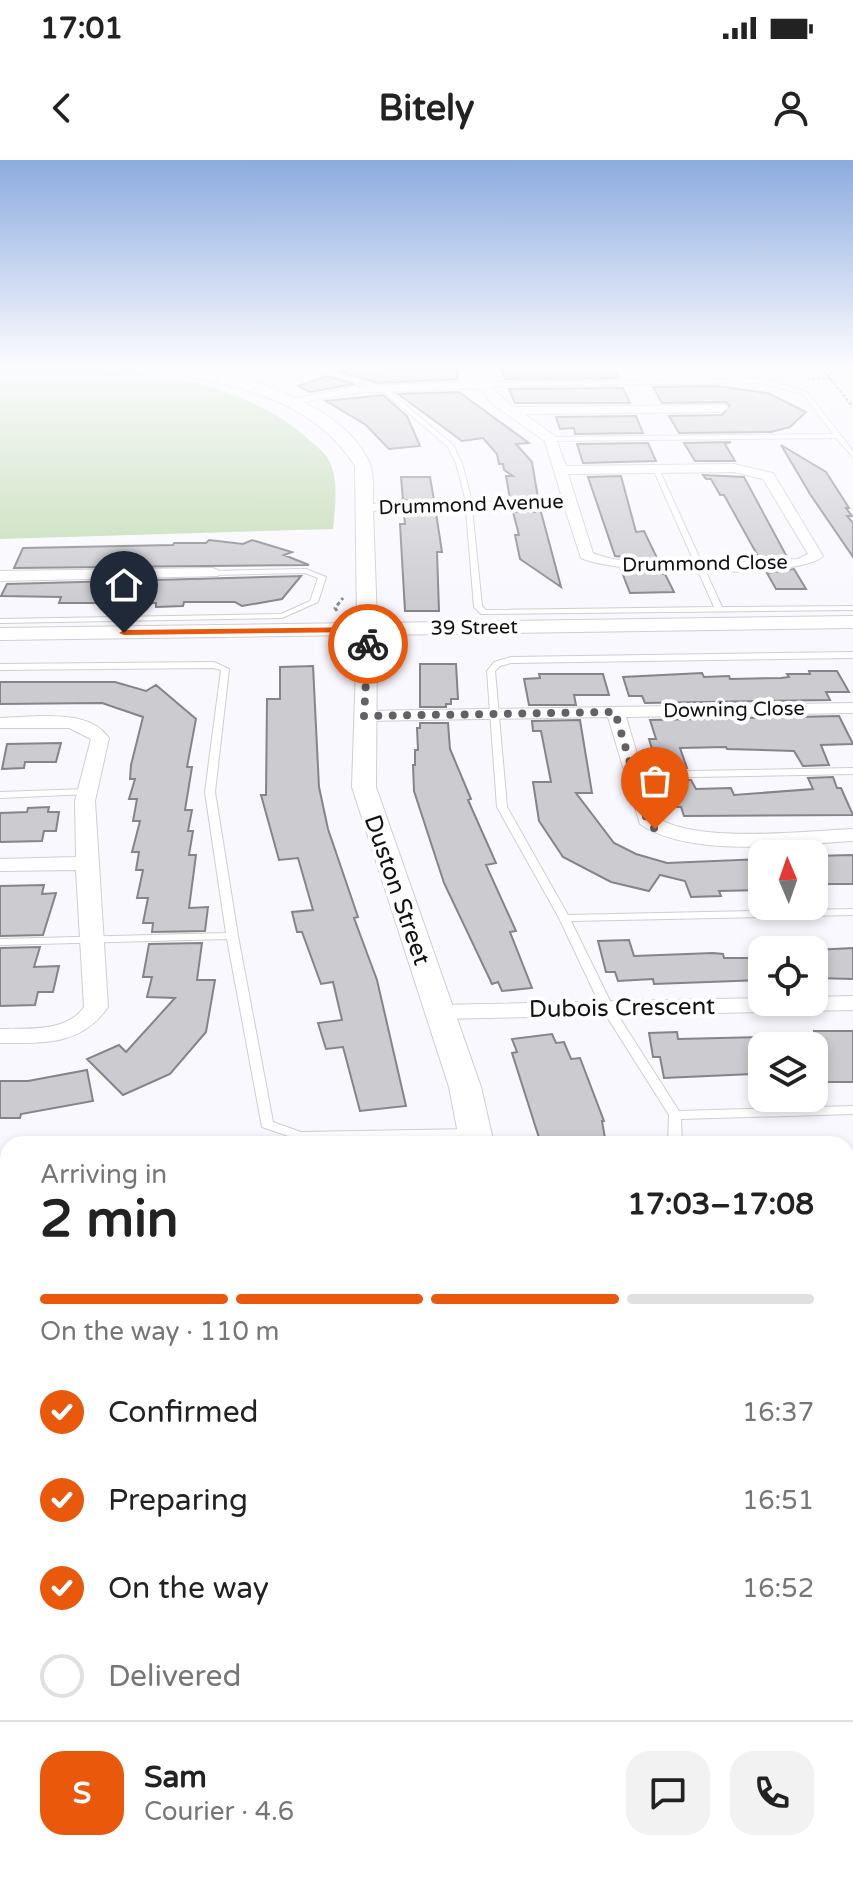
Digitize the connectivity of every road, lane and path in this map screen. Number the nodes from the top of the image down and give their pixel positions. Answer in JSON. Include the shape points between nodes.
{"nodes":[{"id":1,"x":352,"y":447,"type":"edge"},
{"id":2,"x":451,"y":447,"type":"edge"},
{"id":3,"x":554,"y":447,"type":"edge"},
{"id":4,"x":656,"y":469,"type":"junction"},
{"id":5,"x":562,"y":470,"type":"junction"},
{"id":6,"x":571,"y":501,"type":"junction"},
{"id":7,"x":469,"y":502,"type":"junction"},
{"id":8,"x":365,"y":503,"type":"junction"},
{"id":9,"x":698,"y":565,"type":"junction"},
{"id":10,"x":213,"y":573,"type":"joint"},
{"id":11,"x":0,"y":576,"type":"edge"},
{"id":12,"x":343,"y":586,"type":"dead end"},
{"id":13,"x":853,"y":608,"type":"edge"},
{"id":14,"x":719,"y":610,"type":"junction"},
{"id":15,"x":343,"y":611,"type":"dead end"},
{"id":16,"x":0,"y":621,"type":"edge"},
{"id":17,"x":853,"y":622,"type":"edge"},
{"id":18,"x":368,"y":629,"type":"junction"},
{"id":19,"x":0,"y":634,"type":"edge"},
{"id":20,"x":853,"y":655,"type":"edge"},
{"id":21,"x":0,"y":667,"type":"edge"},
{"id":22,"x":853,"y":708,"type":"edge"},
{"id":23,"x":615,"y":712,"type":"junction"},
{"id":24,"x":494,"y":714,"type":"junction"},
{"id":25,"x":364,"y":716,"type":"junction"},
{"id":26,"x":0,"y":723,"type":"edge"},
{"id":27,"x":853,"y":771,"type":"edge"},
{"id":28,"x":634,"y":775,"type":"junction"},
{"id":29,"x":86,"y":792,"type":"junction"},
{"id":30,"x":0,"y":795,"type":"edge"},
{"id":31,"x":853,"y":835,"type":"edge"},
{"id":32,"x":86,"y":863,"type":"junction"},
{"id":33,"x":0,"y":865,"type":"edge"},
{"id":34,"x":853,"y":912,"type":"edge"},
{"id":35,"x":564,"y":918,"type":"junction"},
{"id":36,"x":232,"y":936,"type":"junction"},
{"id":37,"x":93,"y":940,"type":"junction"},
{"id":38,"x":0,"y":942,"type":"edge"},
{"id":39,"x":853,"y":1003,"type":"edge"},
{"id":40,"x":608,"y":1009,"type":"junction"},
{"id":41,"x":439,"y":1012,"type":"junction"},
{"id":42,"x":0,"y":1036,"type":"edge"},
{"id":43,"x":853,"y":1110,"type":"edge"},
{"id":44,"x":675,"y":1115,"type":"junction"},
{"id":45,"x":308,"y":1136,"type":"edge"},
{"id":46,"x":476,"y":1136,"type":"edge"},
{"id":47,"x":675,"y":1136,"type":"edge"}],
"edges":[{"from":1,"to":8,"type":"street","name":"Duston Street","via":[[363,466]]},
{"from":2,"to":7,"type":"lane"},
{"from":3,"to":5,"type":"street","name":"Drummond Avenue"},
{"from":4,"to":5,"type":"street","name":"Drummond Close"},
{"from":4,"to":9,"type":"lane"},
{"from":4,"to":9,"type":"street","name":"Drummond Close","via":[[743,468],[763,473],[816,553],[801,563]]},
{"from":5,"to":6,"type":"street","name":"Drummond Avenue"},
{"from":6,"to":7,"type":"street","name":"Drummond Avenue"},
{"from":6,"to":9,"type":"street","name":"Drummond Close","via":[[592,561]]},
{"from":7,"to":8,"type":"street","name":"Drummond Avenue"},
{"from":7,"to":14,"type":"lane","via":[[478,607],[484,612]]},
{"from":8,"to":18,"type":"street","name":"Duston Street"},
{"from":9,"to":14,"type":"lane"},
{"from":10,"to":11,"type":"street"},
{"from":10,"to":16,"type":"lane","via":[[306,571],[322,577],[314,602],[282,616]]},
{"from":12,"to":15,"type":"path","via":[[342,601],[334,611]]},
{"from":13,"to":14,"type":"lane"},
{"from":17,"to":18,"type":"street","name":"39 Street"},
{"from":18,"to":19,"type":"street","name":"39 Street"},
{"from":18,"to":25,"type":"street","name":"Duston Street"},
{"from":20,"to":24,"type":"lane","via":[[511,660],[491,671]]},
{"from":21,"to":36,"type":"lane","via":[[225,669],[210,792]]},
{"from":22,"to":23,"type":"street","name":"Downing Close"},
{"from":23,"to":24,"type":"street","name":"Downing Close"},
{"from":23,"to":28,"type":"street"},
{"from":24,"to":25,"type":"street","name":"Downing Close"},
{"from":24,"to":35,"type":"lane","via":[[502,807]]},
{"from":25,"to":41,"type":"street","name":"Duston Street","via":[[364,787],[370,811]]},
{"from":26,"to":29,"type":"street","via":[[71,723],[94,729],[100,738]]},
{"from":27,"to":28,"type":"lane"},
{"from":28,"to":31,"type":"street","via":[[647,820],[663,833],[689,838]]},
{"from":29,"to":30,"type":"lane"},
{"from":29,"to":32,"type":"street"},
{"from":32,"to":33,"type":"street"},
{"from":32,"to":37,"type":"street"},
{"from":34,"to":35,"type":"lane"},
{"from":35,"to":40,"type":"lane"},
{"from":36,"to":37,"type":"lane"},
{"from":36,"to":45,"type":"lane","via":[[267,1124]]},
{"from":37,"to":38,"type":"lane"},
{"from":37,"to":42,"type":"street","via":[[96,1007],[86,1021],[52,1033]]},
{"from":39,"to":40,"type":"street","name":"Dubois Crescent"},
{"from":40,"to":41,"type":"street","name":"Dubois Crescent"},
{"from":40,"to":44,"type":"lane"},
{"from":41,"to":46,"type":"street","name":"Duston Street"},
{"from":43,"to":44,"type":"lane"},
{"from":44,"to":47,"type":"lane"}]}
